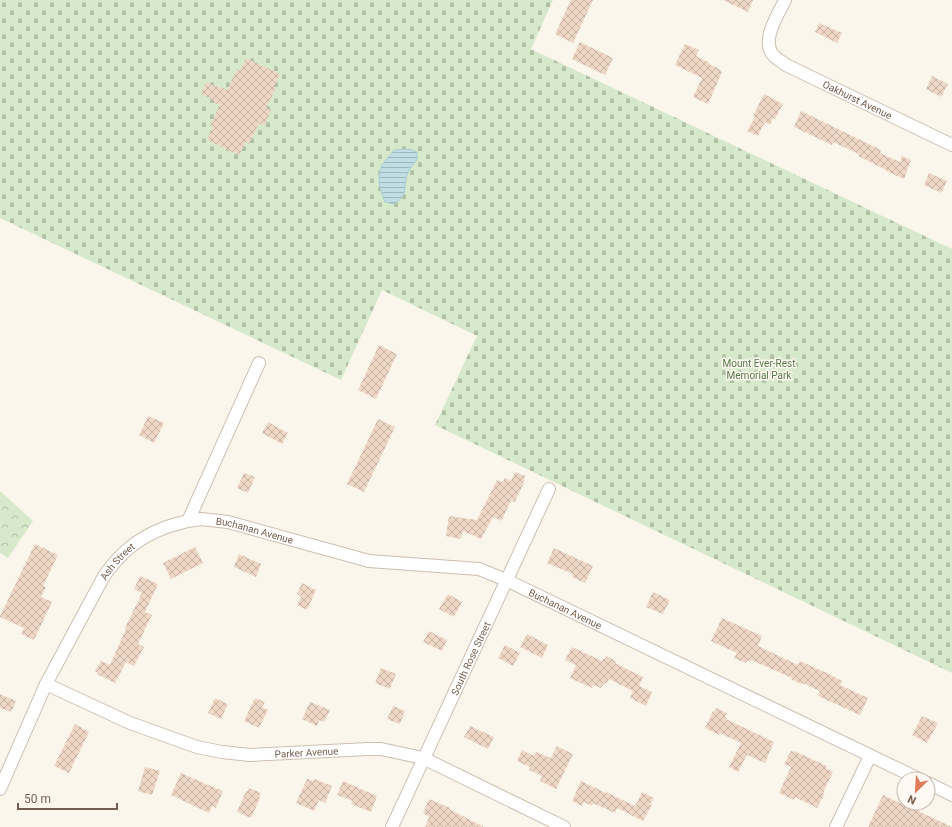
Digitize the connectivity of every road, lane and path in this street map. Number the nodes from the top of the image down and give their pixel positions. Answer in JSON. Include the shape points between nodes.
{"nodes":[{"id":1,"x":785,"y":0,"type":"edge"},
{"id":2,"x":952,"y":145,"type":"edge"},
{"id":3,"x":259,"y":363,"type":"dead end"},
{"id":4,"x":548,"y":490,"type":"dead end"},
{"id":5,"x":188,"y":521,"type":"junction"},
{"id":6,"x":506,"y":580,"type":"junction"},
{"id":7,"x":46,"y":684,"type":"junction"},
{"id":8,"x":870,"y":756,"type":"junction"},
{"id":9,"x":424,"y":758,"type":"junction"},
{"id":10,"x":902,"y":771,"type":"edge"},
{"id":11,"x":936,"y":787,"type":"edge"},
{"id":12,"x":0,"y":789,"type":"edge"},
{"id":13,"x":952,"y":794,"type":"edge"},
{"id":14,"x":392,"y":827,"type":"edge"},
{"id":15,"x":564,"y":827,"type":"edge"},
{"id":16,"x":836,"y":827,"type":"edge"}],
"edges":[{"from":1,"to":2,"type":"street","name":"Oakhurst Avenue","via":[[770,31],[768,41],[773,55],[786,65]]},
{"from":3,"to":5,"type":"street"},
{"from":4,"to":6,"type":"street","name":"South Rose Street"},
{"from":5,"to":6,"type":"street","name":"Buchanan Avenue","via":[[201,519],[228,522],[369,561],[479,569]]},
{"from":5,"to":7,"type":"street","name":"Ash Street","via":[[164,528],[142,539],[113,563],[97,587]]},
{"from":6,"to":8,"type":"street","name":"Buchanan Avenue"},
{"from":6,"to":9,"type":"street","name":"South Rose Street"},
{"from":7,"to":9,"type":"street","name":"Parker Avenue","via":[[130,723],[197,747],[222,752],[250,755],[381,749]]},
{"from":7,"to":12,"type":"street","name":"Ash Street"},
{"from":8,"to":10,"type":"street","name":"Buchanan Avenue"},
{"from":8,"to":16,"type":"street"},
{"from":9,"to":14,"type":"street","name":"South Rose Street"},
{"from":9,"to":15,"type":"street","name":"Parker Avenue"},
{"from":11,"to":13,"type":"street"}]}
